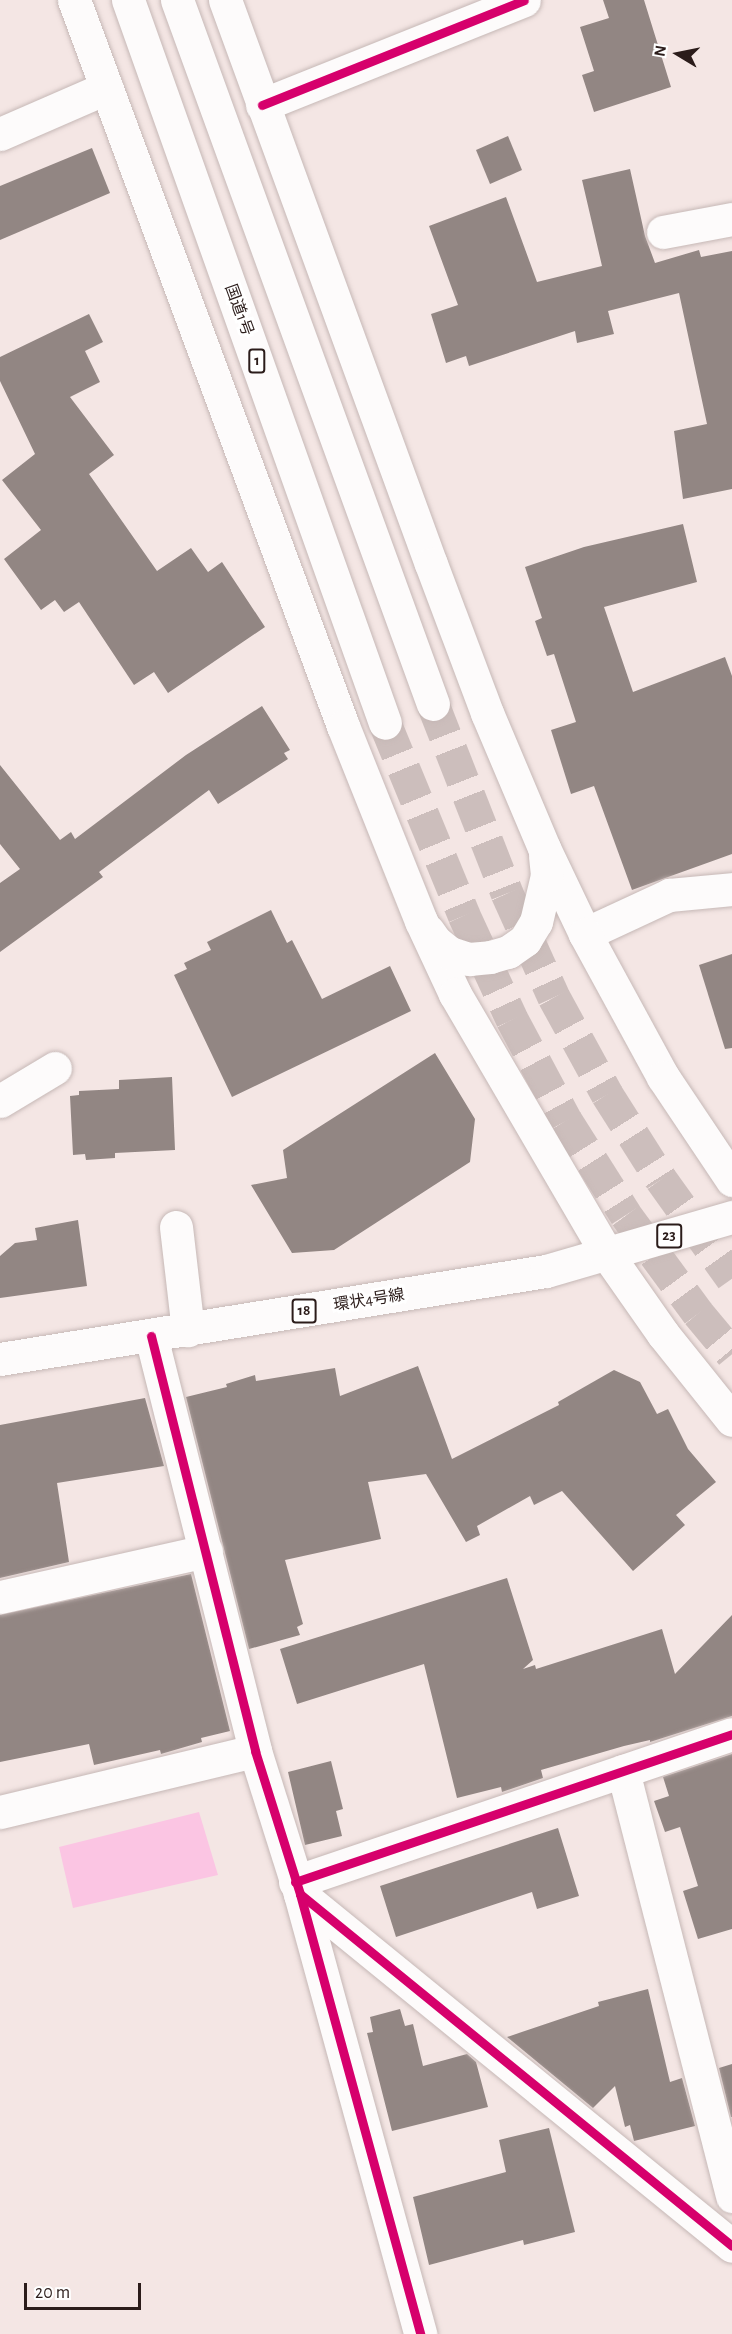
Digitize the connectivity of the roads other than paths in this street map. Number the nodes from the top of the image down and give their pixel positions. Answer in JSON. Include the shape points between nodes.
{"nodes":[{"id":1,"x":74,"y":0,"type":"edge"},
{"id":2,"x":128,"y":0,"type":"edge"},
{"id":3,"x":177,"y":0,"type":"edge"},
{"id":4,"x":225,"y":0,"type":"edge"},
{"id":5,"x":524,"y":0,"type":"edge"},
{"id":6,"x":106,"y":88,"type":"junction"},
{"id":7,"x":262,"y":105,"type":"junction"},
{"id":8,"x":0,"y":134,"type":"edge"},
{"id":9,"x":732,"y":219,"type":"edge"},
{"id":10,"x":663,"y":232,"type":"dead end"},
{"id":11,"x":433,"y":704,"type":"tunnel mouth"},
{"id":12,"x":385,"y":723,"type":"tunnel mouth"},
{"id":13,"x":544,"y":848,"type":"junction"},
{"id":14,"x":732,"y":889,"type":"edge"},
{"id":15,"x":421,"y":921,"type":"junction"},
{"id":16,"x":585,"y":934,"type":"junction"},
{"id":17,"x":54,"y":1068,"type":"dead end"},
{"id":18,"x":0,"y":1101,"type":"edge"},
{"id":19,"x":732,"y":1180,"type":"edge"},
{"id":20,"x":732,"y":1217,"type":"edge"},
{"id":21,"x":176,"y":1227,"type":"dead end"},
{"id":22,"x":607,"y":1254,"type":"junction"},
{"id":23,"x":188,"y":1330,"type":"junction"},
{"id":24,"x":151,"y":1336,"type":"junction"},
{"id":25,"x":0,"y":1359,"type":"edge"},
{"id":26,"x":732,"y":1420,"type":"edge"},
{"id":27,"x":206,"y":1551,"type":"junction"},
{"id":28,"x":0,"y":1597,"type":"edge"},
{"id":29,"x":732,"y":1734,"type":"edge"},
{"id":30,"x":255,"y":1751,"type":"junction"},
{"id":31,"x":623,"y":1771,"type":"junction"},
{"id":32,"x":0,"y":1812,"type":"edge"},
{"id":33,"x":298,"y":1888,"type":"junction"},
{"id":34,"x":728,"y":2158,"type":"edge"},
{"id":35,"x":732,"y":2196,"type":"edge"},
{"id":36,"x":732,"y":2246,"type":"edge"},
{"id":37,"x":420,"y":2334,"type":"edge"}],
"edges":[{"from":1,"to":6,"type":"main road"},
{"from":2,"to":12,"type":"main road","name":"国道1号","number":"1"},
{"from":3,"to":11,"type":"main road"},
{"from":4,"to":7,"type":"main road"},
{"from":5,"to":7,"type":"main road"},
{"from":6,"to":8,"type":"main road"},
{"from":6,"to":15,"type":"main road","via":[[343,726]]},
{"from":7,"to":13,"type":"main road","via":[[435,575]]},
{"from":9,"to":10,"type":"main road"},
{"from":13,"to":15,"type":"main road","via":[[547,875],[536,922],[525,940],[507,952],[469,959],[450,953],[435,941]]},
{"from":13,"to":16,"type":"main road"},
{"from":14,"to":16,"type":"main road","via":[[669,895]]},
{"from":15,"to":22,"type":"main road","via":[[455,994]]},
{"from":16,"to":19,"type":"main road","via":[[663,1077]]},
{"from":17,"to":18,"type":"main road"},
{"from":20,"to":22,"type":"main road","name":"環状4号線","number":"23"},
{"from":21,"to":23,"type":"main road"},
{"from":22,"to":23,"type":"main road","name":"環状4号線","number":"18","via":[[546,1271]]},
{"from":22,"to":26,"type":"main road","via":[[663,1334]]},
{"from":23,"to":24,"type":"main road","name":"環状4号線","number":"18"},
{"from":24,"to":25,"type":"main road","name":"環状4号線","number":"18"},
{"from":24,"to":27,"type":"main road"},
{"from":27,"to":28,"type":"main road"},
{"from":27,"to":30,"type":"main road"},
{"from":29,"to":31,"type":"main road"},
{"from":30,"to":32,"type":"main road"},
{"from":30,"to":33,"type":"main road"},
{"from":31,"to":33,"type":"main road"},
{"from":31,"to":34,"type":"main road"},
{"from":33,"to":36,"type":"main road"},
{"from":33,"to":37,"type":"main road"},
{"from":34,"to":35,"type":"main road"}]}
